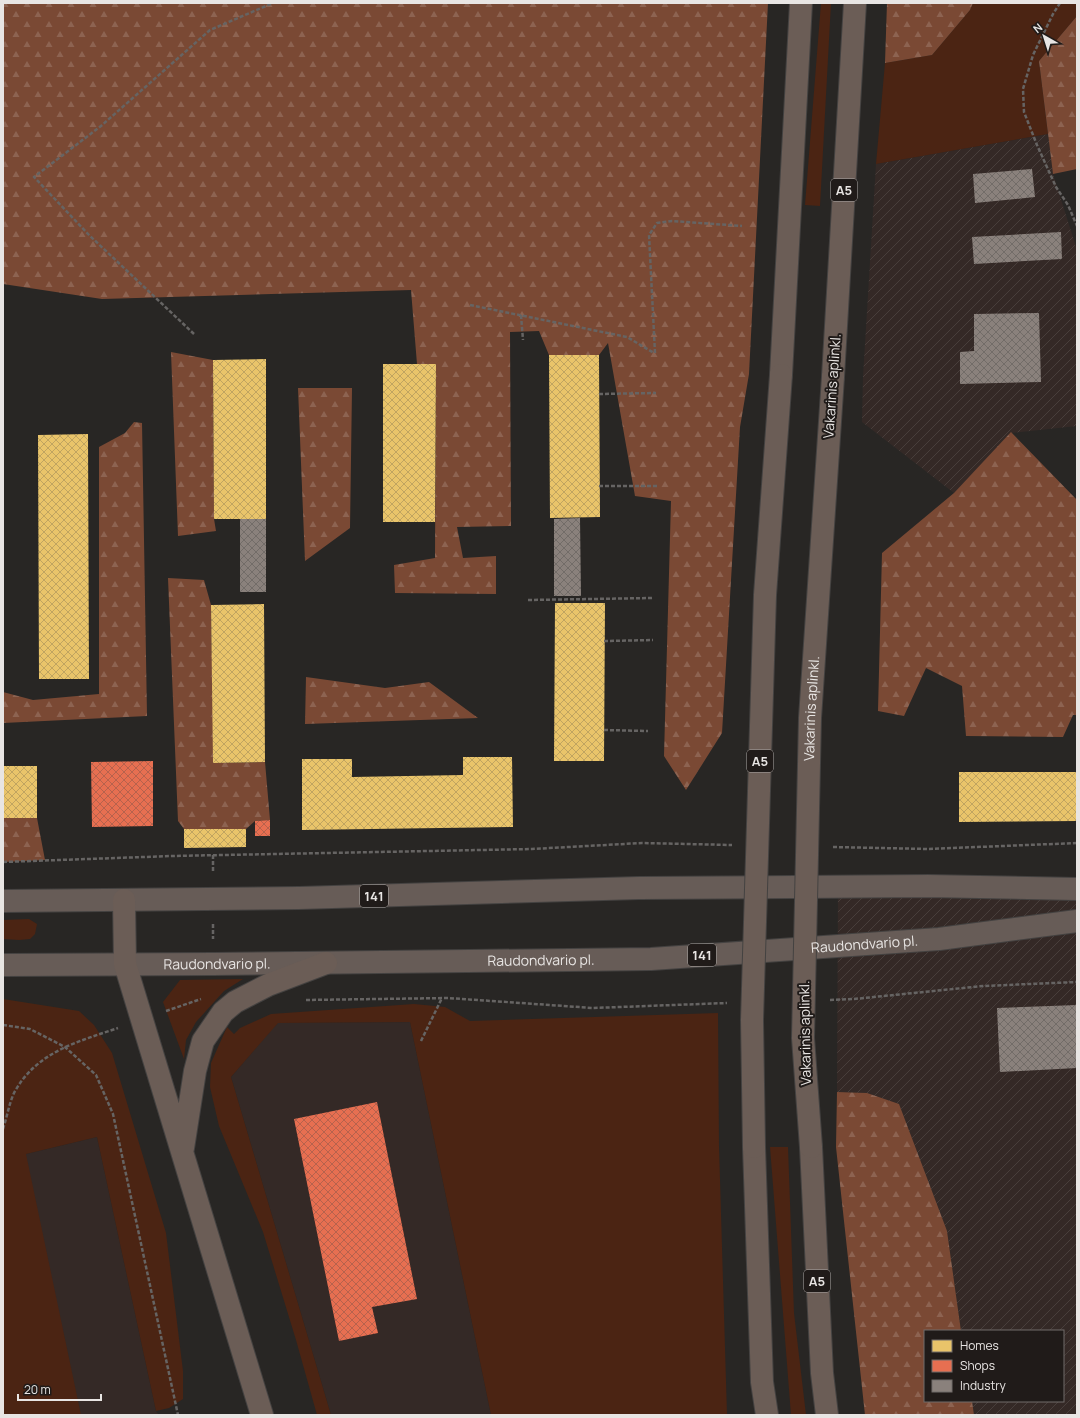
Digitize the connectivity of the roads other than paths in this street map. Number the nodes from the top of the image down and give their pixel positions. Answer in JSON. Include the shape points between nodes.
{"nodes":[{"id":1,"x":801,"y":3,"type":"edge"},
{"id":2,"x":855,"y":3,"type":"edge"},
{"id":3,"x":1077,"y":889,"type":"edge"},
{"id":4,"x":124,"y":900,"type":"junction"},
{"id":5,"x":3,"y":901,"type":"edge"},
{"id":6,"x":1077,"y":921,"type":"edge"},
{"id":7,"x":326,"y":963,"type":"junction"},
{"id":8,"x":125,"y":964,"type":"junction"},
{"id":9,"x":3,"y":965,"type":"edge"},
{"id":10,"x":182,"y":1153,"type":"junction"},
{"id":11,"x":762,"y":1382,"type":"junction"},
{"id":12,"x":262,"y":1415,"type":"edge"},
{"id":13,"x":761,"y":1415,"type":"edge"},
{"id":14,"x":767,"y":1415,"type":"edge"},
{"id":15,"x":827,"y":1415,"type":"edge"}],
"edges":[{"from":1,"to":11,"type":"highway","number":"A5","bridge":true,"via":[[765,595],[752,1020]]},
{"from":2,"to":15,"type":"highway","name":"Vakarinis aplinkl.","number":"A5","bridge":true,"via":[[810,718],[803,1038],[822,1373]]},
{"from":3,"to":4,"type":"main road","number":"141","via":[[928,886],[639,888],[346,897]]},
{"from":4,"to":5,"type":"main road"},
{"from":4,"to":8,"type":"highway"},
{"from":6,"to":7,"type":"main road","name":"Raudondvario pl.","number":"141","via":[[940,938],[651,959]]},
{"from":7,"to":8,"type":"main road","name":"Raudondvario pl.","number":"141"},
{"from":7,"to":10,"type":"highway","via":[[268,985],[235,1002],[223,1012],[203,1041],[195,1070]]},
{"from":8,"to":9,"type":"main road","name":"Raudondvario pl.","number":"141"},
{"from":8,"to":10,"type":"highway"},
{"from":10,"to":12,"type":"highway"},
{"from":11,"to":13,"type":"highway"},
{"from":11,"to":14,"type":"highway","number":"A5"}]}
